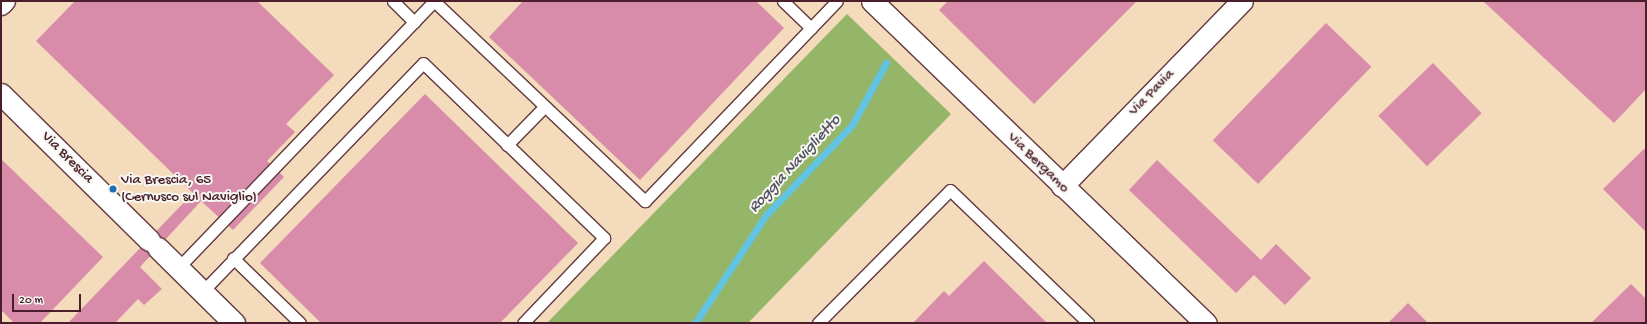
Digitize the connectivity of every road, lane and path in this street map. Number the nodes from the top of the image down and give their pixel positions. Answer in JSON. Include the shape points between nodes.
{"nodes":[{"id":1,"x":4,"y":1,"type":"edge"},
{"id":2,"x":393,"y":1,"type":"edge"},
{"id":3,"x":434,"y":1,"type":"edge"},
{"id":4,"x":783,"y":1,"type":"edge"},
{"id":5,"x":837,"y":1,"type":"edge"},
{"id":6,"x":872,"y":1,"type":"edge"},
{"id":7,"x":1242,"y":1,"type":"edge"},
{"id":8,"x":1,"y":4,"type":"edge"},
{"id":9,"x":414,"y":22,"type":"junction"},
{"id":10,"x":811,"y":28,"type":"junction"},
{"id":11,"x":1,"y":94,"type":"edge"},
{"id":12,"x":544,"y":106,"type":"junction"},
{"id":13,"x":507,"y":145,"type":"junction"},
{"id":14,"x":1062,"y":186,"type":"junction"},
{"id":15,"x":233,"y":258,"type":"junction"},
{"id":16,"x":178,"y":268,"type":"junction"},
{"id":17,"x":202,"y":292,"type":"junction"},
{"id":18,"x":234,"y":323,"type":"edge"},
{"id":19,"x":300,"y":323,"type":"edge"},
{"id":20,"x":523,"y":323,"type":"edge"},
{"id":21,"x":818,"y":323,"type":"edge"},
{"id":22,"x":1088,"y":323,"type":"edge"},
{"id":23,"x":1206,"y":323,"type":"edge"}],
"edges":[{"from":1,"to":8,"type":"street"},
{"from":2,"to":9,"type":"lane"},
{"from":3,"to":9,"type":"lane"},
{"from":3,"to":12,"type":"lane"},
{"from":4,"to":10,"type":"lane"},
{"from":5,"to":10,"type":"lane"},
{"from":6,"to":14,"type":"street","name":"Via Bergamo"},
{"from":7,"to":14,"type":"street","name":"Via Pavia"},
{"from":9,"to":16,"type":"lane"},
{"from":10,"to":12,"type":"lane","via":[[645,202]]},
{"from":11,"to":16,"type":"street","name":"Via Brescia"},
{"from":12,"to":13,"type":"lane"},
{"from":13,"to":15,"type":"lane","via":[[422,63]]},
{"from":13,"to":20,"type":"lane","via":[[604,238]]},
{"from":14,"to":23,"type":"street","name":"Via Bergamo"},
{"from":15,"to":17,"type":"lane"},
{"from":15,"to":19,"type":"lane"},
{"from":16,"to":17,"type":"street","name":"Via Brescia"},
{"from":17,"to":18,"type":"street","name":"Via Brescia"},
{"from":21,"to":22,"type":"lane","via":[[950,190]]}]}
